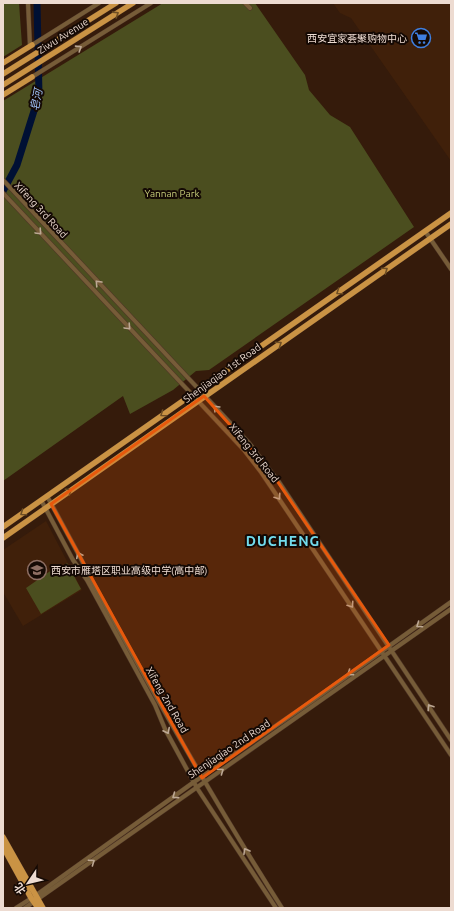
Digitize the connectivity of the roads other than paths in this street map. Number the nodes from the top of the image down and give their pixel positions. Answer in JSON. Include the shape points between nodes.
{"nodes":[{"id":1,"x":28,"y":3,"type":"edge"},
{"id":2,"x":99,"y":3,"type":"edge"},
{"id":3,"x":116,"y":3,"type":"edge"},
{"id":4,"x":133,"y":3,"type":"edge"},
{"id":5,"x":151,"y":3,"type":"edge"},
{"id":6,"x":244,"y":3,"type":"edge"},
{"id":7,"x":250,"y":8,"type":"dead end"},
{"id":8,"x":31,"y":46,"type":"junction"},
{"id":9,"x":3,"y":63,"type":"edge"},
{"id":10,"x":3,"y":74,"type":"edge"},
{"id":11,"x":32,"y":77,"type":"joint"},
{"id":12,"x":3,"y":85,"type":"edge"},
{"id":13,"x":3,"y":95,"type":"edge"},
{"id":14,"x":3,"y":180,"type":"edge"},
{"id":15,"x":3,"y":193,"type":"edge"},
{"id":16,"x":451,"y":213,"type":"edge"},
{"id":17,"x":451,"y":224,"type":"edge"},
{"id":18,"x":425,"y":231,"type":"junction"},
{"id":19,"x":430,"y":239,"type":"junction"},
{"id":20,"x":451,"y":269,"type":"edge"},
{"id":21,"x":198,"y":390,"type":"junction"},
{"id":22,"x":191,"y":394,"type":"junction"},
{"id":23,"x":204,"y":396,"type":"junction"},
{"id":24,"x":198,"y":401,"type":"junction"},
{"id":25,"x":47,"y":496,"type":"junction"},
{"id":26,"x":41,"y":500,"type":"junction"},
{"id":27,"x":51,"y":504,"type":"junction"},
{"id":28,"x":45,"y":508,"type":"junction"},
{"id":29,"x":3,"y":527,"type":"edge"},
{"id":30,"x":3,"y":538,"type":"edge"},
{"id":31,"x":451,"y":602,"type":"edge"},
{"id":32,"x":451,"y":609,"type":"edge"},
{"id":33,"x":389,"y":646,"type":"junction"},
{"id":34,"x":382,"y":650,"type":"junction"},
{"id":35,"x":392,"y":650,"type":"junction"},
{"id":36,"x":386,"y":656,"type":"junction"},
{"id":37,"x":451,"y":740,"type":"edge"},
{"id":38,"x":451,"y":755,"type":"edge"},
{"id":39,"x":202,"y":778,"type":"junction"},
{"id":40,"x":194,"y":782,"type":"junction"},
{"id":41,"x":204,"y":783,"type":"junction"},
{"id":42,"x":197,"y":788,"type":"junction"},
{"id":43,"x":3,"y":837,"type":"edge"},
{"id":44,"x":3,"y":847,"type":"edge"},
{"id":45,"x":35,"y":899,"type":"junction"},
{"id":46,"x":16,"y":908,"type":"edge"},
{"id":47,"x":25,"y":908,"type":"edge"},
{"id":48,"x":38,"y":908,"type":"edge"},
{"id":49,"x":43,"y":908,"type":"edge"},
{"id":50,"x":276,"y":908,"type":"edge"},
{"id":51,"x":282,"y":908,"type":"edge"}],
"edges":[{"from":1,"to":8,"type":"street"},
{"from":2,"to":8,"type":"street","name":"Ziwu Avenue"},
{"from":3,"to":10,"type":"main road","name":"Ziwu Avenue"},
{"from":12,"to":4,"type":"main road","name":"Ziwu Avenue","one_way":true},
{"from":11,"to":5,"type":"street","name":"Ziwu Avenue","one_way":true},
{"from":6,"to":7,"type":"street"},
{"from":8,"to":9,"type":"main road"},
{"from":11,"to":13,"type":"main road"},
{"from":21,"to":14,"type":"street","name":"Xifeng 3rd Road","one_way":true},
{"from":15,"to":22,"type":"street","name":"Xifeng 3rd Road","one_way":true},
{"from":16,"to":18,"type":"main road","name":"Shenjiaqiao 1st Road"},
{"from":17,"to":19,"type":"main road","name":"Shenjiaqiao 1st Road"},
{"from":18,"to":19,"type":"street"},
{"from":18,"to":21,"type":"main road","name":"Shenjiaqiao 1st Road","one_way":true},
{"from":19,"to":20,"type":"street"},
{"from":23,"to":19,"type":"main road","name":"Shenjiaqiao 1st Road","one_way":true},
{"from":21,"to":22,"type":"main road","name":"Shenjiaqiao 1st Road"},
{"from":21,"to":23,"type":"street","name":"Xifeng 3rd Road"},
{"from":22,"to":24,"type":"street","name":"Xifeng 3rd Road"},
{"from":22,"to":25,"type":"main road","name":"Shenjiaqiao 1st Road","one_way":true},
{"from":23,"to":24,"type":"main road","name":"Shenjiaqiao 1st Road"},
{"from":33,"to":23,"type":"street","name":"Xifeng 3rd Road","one_way":true,"via":[[267,466],[236,428]]},
{"from":27,"to":24,"type":"main road","name":"Shenjiaqiao 1st Road","one_way":true},
{"from":24,"to":34,"type":"street","name":"Xifeng 3rd Road","one_way":true,"via":[[261,472]]},
{"from":25,"to":26,"type":"main road","name":"Shenjiaqiao 1st Road"},
{"from":25,"to":27,"type":"street","name":"Xifeng 2nd Road"},
{"from":26,"to":28,"type":"street","name":"Xifeng 2nd Road"},
{"from":26,"to":29,"type":"main road","name":"Shenjiaqiao 1st Road","one_way":true},
{"from":27,"to":28,"type":"main road","name":"Shenjiaqiao 1st Road"},
{"from":39,"to":27,"type":"street","name":"Xifeng 2nd Road","one_way":true,"via":[[173,725],[158,704]]},
{"from":28,"to":30,"type":"main road","name":"Shenjiaqiao 1st Road"},
{"from":28,"to":40,"type":"street","name":"Xifeng 2nd Road","one_way":true,"via":[[155,705]]},
{"from":31,"to":33,"type":"street","name":"Shenjiaqiao 2nd Road","one_way":true},
{"from":32,"to":35,"type":"street","name":"Shenjiaqiao 2nd Road"},
{"from":33,"to":34,"type":"street","name":"Shenjiaqiao 2nd Road"},
{"from":33,"to":35,"type":"street","name":"Xifeng 3rd Road"},
{"from":34,"to":36,"type":"street","name":"Xifeng 3rd Road"},
{"from":34,"to":39,"type":"street","name":"Shenjiaqiao 2nd Road","one_way":true},
{"from":35,"to":36,"type":"street","name":"Shenjiaqiao 2nd Road"},
{"from":37,"to":35,"type":"street","name":"Xifeng 3rd Road","one_way":true},
{"from":36,"to":38,"type":"street","name":"Xifeng 3rd Road"},
{"from":41,"to":36,"type":"street","name":"Shenjiaqiao 2nd Road","one_way":true},
{"from":39,"to":40,"type":"street","name":"Shenjiaqiao 2nd Road"},
{"from":39,"to":41,"type":"street","name":"Xifeng 2nd Road"},
{"from":40,"to":42,"type":"street","name":"Xifeng 2nd Road"},
{"from":40,"to":45,"type":"street","name":"Shenjiaqiao 2nd Road","one_way":true},
{"from":41,"to":42,"type":"street","name":"Shenjiaqiao 2nd Road"},
{"from":51,"to":41,"type":"street","name":"Xifeng 2nd Road","one_way":true},
{"from":45,"to":42,"type":"street","name":"Shenjiaqiao 2nd Road","one_way":true},
{"from":42,"to":50,"type":"street","name":"Xifeng 2nd Road"},
{"from":43,"to":45,"type":"main road"},
{"from":44,"to":45,"type":"main road"},
{"from":45,"to":46,"type":"street","name":"Shenjiaqiao 2nd Road"},
{"from":45,"to":47,"type":"street","name":"Shenjiaqiao 2nd Road"},
{"from":45,"to":48,"type":"main road"},
{"from":45,"to":49,"type":"main road"}]}
